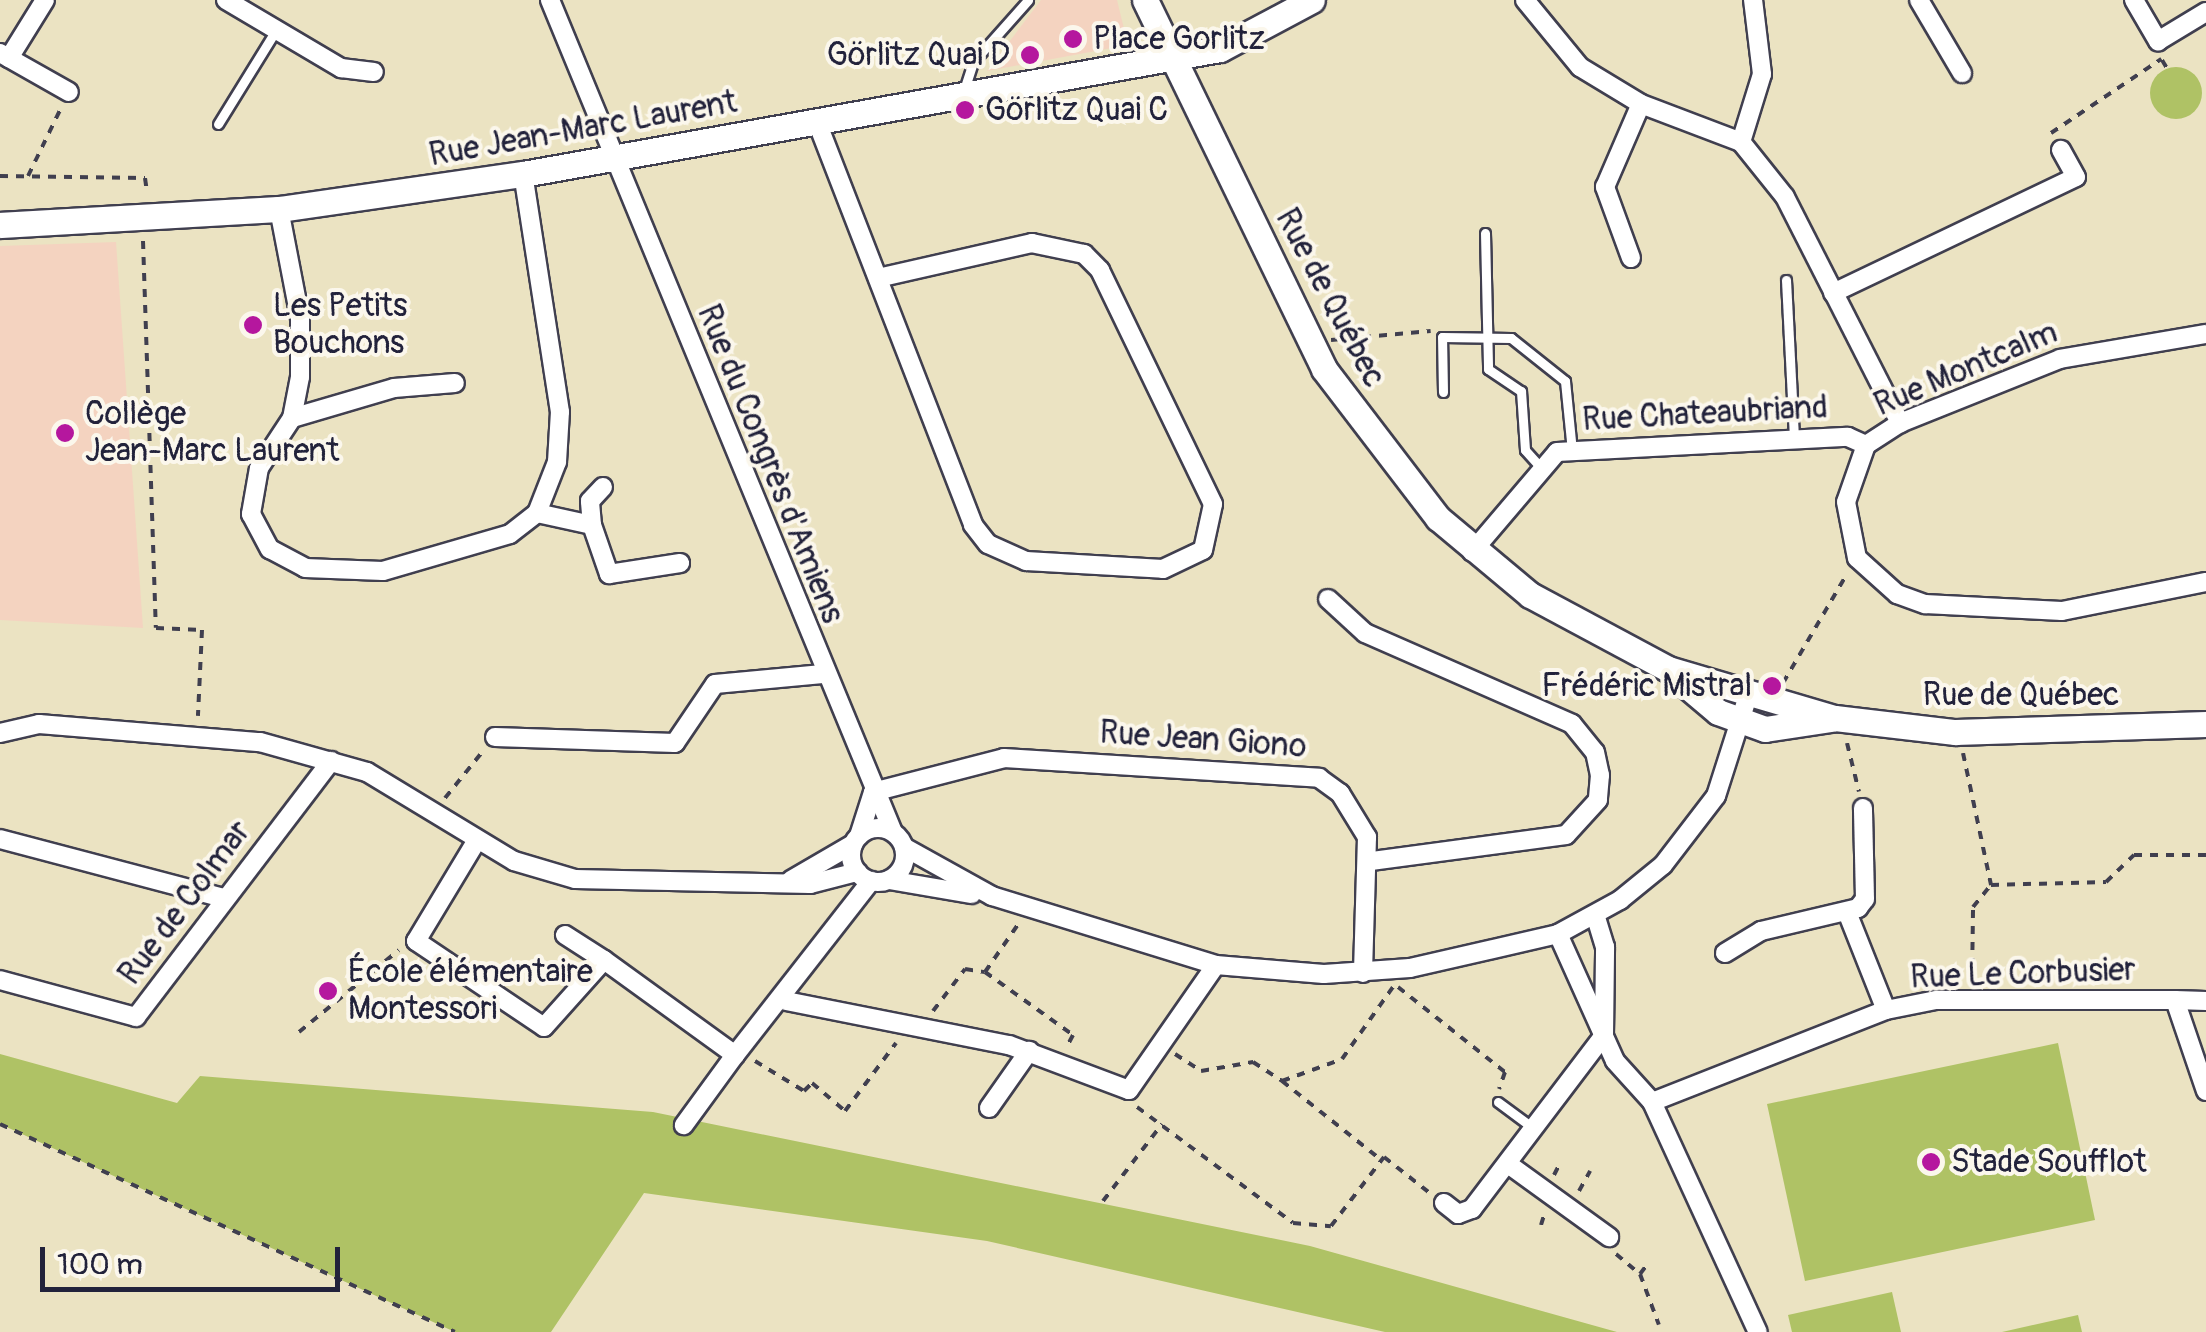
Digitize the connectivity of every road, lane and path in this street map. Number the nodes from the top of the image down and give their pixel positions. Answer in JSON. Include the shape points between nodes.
{"nodes":[{"id":1,"x":45,"y":0,"type":"edge"},
{"id":2,"x":226,"y":0,"type":"edge"},
{"id":3,"x":550,"y":0,"type":"edge"},
{"id":4,"x":1028,"y":0,"type":"edge"},
{"id":5,"x":1145,"y":0,"type":"edge"},
{"id":6,"x":1312,"y":0,"type":"edge"},
{"id":7,"x":1525,"y":0,"type":"edge"},
{"id":8,"x":1753,"y":0,"type":"edge"},
{"id":9,"x":2134,"y":0,"type":"edge"},
{"id":10,"x":1922,"y":1,"type":"edge"},
{"id":11,"x":2206,"y":12,"type":"edge"},
{"id":12,"x":276,"y":30,"type":"junction"},
{"id":13,"x":2158,"y":41,"type":"junction"},
{"id":14,"x":4,"y":55,"type":"edge"},
{"id":15,"x":1172,"y":58,"type":"junction"},
{"id":16,"x":2162,"y":60,"type":"junction"},
{"id":17,"x":2168,"y":70,"type":"dead end"},
{"id":18,"x":374,"y":72,"type":"dead end"},
{"id":19,"x":1962,"y":73,"type":"dead end"},
{"id":20,"x":69,"y":92,"type":"joint"},
{"id":21,"x":963,"y":96,"type":"junction"},
{"id":22,"x":1641,"y":104,"type":"junction"},
{"id":23,"x":817,"y":122,"type":"junction"},
{"id":24,"x":218,"y":124,"type":"dead end"},
{"id":25,"x":1741,"y":142,"type":"junction"},
{"id":26,"x":2061,"y":150,"type":"joint"},
{"id":27,"x":614,"y":158,"type":"junction"},
{"id":28,"x":523,"y":174,"type":"junction"},
{"id":29,"x":0,"y":176,"type":"edge"},
{"id":30,"x":28,"y":176,"type":"junction"},
{"id":31,"x":279,"y":210,"type":"junction"},
{"id":32,"x":151,"y":219,"type":"junction"},
{"id":33,"x":0,"y":225,"type":"edge"},
{"id":34,"x":1485,"y":233,"type":"dead end"},
{"id":35,"x":1631,"y":258,"type":"dead end"},
{"id":36,"x":878,"y":278,"type":"junction"},
{"id":37,"x":1786,"y":280,"type":"dead end"},
{"id":38,"x":1833,"y":293,"type":"junction"},
{"id":39,"x":2206,"y":334,"type":"edge"},
{"id":40,"x":1442,"y":337,"type":"junction"},
{"id":41,"x":1486,"y":338,"type":"junction"},
{"id":42,"x":1313,"y":347,"type":"junction"},
{"id":43,"x":455,"y":382,"type":"dead end"},
{"id":44,"x":1443,"y":392,"type":"dead end"},
{"id":45,"x":292,"y":418,"type":"junction"},
{"id":46,"x":1900,"y":423,"type":"junction"},
{"id":47,"x":1794,"y":440,"type":"junction"},
{"id":48,"x":1866,"y":445,"type":"junction"},
{"id":49,"x":1572,"y":451,"type":"junction"},
{"id":50,"x":1543,"y":470,"type":"junction"},
{"id":51,"x":603,"y":488,"type":"dead end"},
{"id":52,"x":537,"y":513,"type":"junction"},
{"id":53,"x":592,"y":525,"type":"junction"},
{"id":54,"x":1472,"y":552,"type":"junction"},
{"id":55,"x":1857,"y":558,"type":"junction"},
{"id":56,"x":680,"y":562,"type":"dead end"},
{"id":57,"x":2206,"y":582,"type":"edge"},
{"id":58,"x":1328,"y":598,"type":"dead end"},
{"id":59,"x":1668,"y":669,"type":"junction"},
{"id":60,"x":823,"y":674,"type":"junction"},
{"id":61,"x":1748,"y":696,"type":"junction"},
{"id":62,"x":1775,"y":703,"type":"junction"},
{"id":63,"x":1839,"y":718,"type":"junction"},
{"id":64,"x":1744,"y":723,"type":"junction"},
{"id":65,"x":2206,"y":724,"type":"edge"},
{"id":66,"x":1955,"y":732,"type":"junction"},
{"id":67,"x":0,"y":733,"type":"edge"},
{"id":68,"x":197,"y":737,"type":"junction"},
{"id":69,"x":495,"y":737,"type":"joint"},
{"id":70,"x":331,"y":761,"type":"junction"},
{"id":71,"x":874,"y":792,"type":"junction"},
{"id":72,"x":1862,"y":808,"type":"joint"},
{"id":73,"x":436,"y":810,"type":"junction"},
{"id":74,"x":856,"y":839,"type":"junction"},
{"id":75,"x":0,"y":840,"type":"edge"},
{"id":76,"x":477,"y":840,"type":"junction"},
{"id":77,"x":899,"y":840,"type":"junction"},
{"id":78,"x":2206,"y":854,"type":"edge"},
{"id":79,"x":1370,"y":862,"type":"junction"},
{"id":80,"x":872,"y":878,"type":"junction"},
{"id":81,"x":791,"y":880,"type":"junction"},
{"id":82,"x":1991,"y":885,"type":"junction"},
{"id":83,"x":992,"y":896,"type":"junction"},
{"id":84,"x":224,"y":898,"type":"junction"},
{"id":85,"x":1030,"y":906,"type":"junction"},
{"id":86,"x":1847,"y":912,"type":"junction"},
{"id":87,"x":1596,"y":918,"type":"junction"},
{"id":88,"x":1558,"y":934,"type":"junction"},
{"id":89,"x":565,"y":935,"type":"dead end"},
{"id":90,"x":416,"y":941,"type":"junction"},
{"id":91,"x":1725,"y":953,"type":"dead end"},
{"id":92,"x":604,"y":960,"type":"junction"},
{"id":93,"x":1216,"y":965,"type":"junction"},
{"id":94,"x":1410,"y":968,"type":"junction"},
{"id":95,"x":985,"y":972,"type":"junction"},
{"id":96,"x":1363,"y":973,"type":"junction"},
{"id":97,"x":0,"y":980,"type":"edge"},
{"id":98,"x":1395,"y":984,"type":"junction"},
{"id":99,"x":1972,"y":999,"type":"junction"},
{"id":100,"x":786,"y":1000,"type":"junction"},
{"id":101,"x":2174,"y":1000,"type":"junction"},
{"id":102,"x":2206,"y":1001,"type":"edge"},
{"id":103,"x":1886,"y":1010,"type":"junction"},
{"id":104,"x":916,"y":1025,"type":"junction"},
{"id":105,"x":299,"y":1032,"type":"dead end"},
{"id":106,"x":1604,"y":1035,"type":"junction"},
{"id":107,"x":1163,"y":1046,"type":"junction"},
{"id":108,"x":1029,"y":1051,"type":"junction"},
{"id":109,"x":739,"y":1053,"type":"junction"},
{"id":110,"x":1059,"y":1060,"type":"junction"},
{"id":111,"x":1282,"y":1082,"type":"junction"},
{"id":112,"x":1129,"y":1090,"type":"junction"},
{"id":113,"x":2206,"y":1091,"type":"edge"},
{"id":114,"x":1498,"y":1102,"type":"joint"},
{"id":115,"x":1652,"y":1102,"type":"junction"},
{"id":116,"x":989,"y":1108,"type":"dead end"},
{"id":117,"x":0,"y":1124,"type":"edge"},
{"id":118,"x":1162,"y":1124,"type":"junction"},
{"id":119,"x":684,"y":1125,"type":"dead end"},
{"id":120,"x":1533,"y":1128,"type":"junction"},
{"id":121,"x":1380,"y":1160,"type":"junction"},
{"id":122,"x":1508,"y":1164,"type":"junction"},
{"id":123,"x":1590,"y":1171,"type":"dead end"},
{"id":124,"x":1103,"y":1201,"type":"dead end"},
{"id":125,"x":1444,"y":1203,"type":"joint"},
{"id":126,"x":1568,"y":1207,"type":"junction"},
{"id":127,"x":1610,"y":1237,"type":"joint"},
{"id":128,"x":1646,"y":1266,"type":"dead end"},
{"id":129,"x":1640,"y":1274,"type":"junction"},
{"id":130,"x":1659,"y":1326,"type":"dead end"},
{"id":131,"x":455,"y":1332,"type":"edge"},
{"id":132,"x":1758,"y":1332,"type":"edge"}],
"edges":[{"from":1,"to":14,"type":"street"},
{"from":2,"to":12,"type":"street"},
{"from":3,"to":27,"type":"street","name":"Rue du Congrès d'Amiens"},
{"from":4,"to":21,"type":"lane","via":[[973,62]]},
{"from":5,"to":15,"type":"street","name":"Rue de Québec"},
{"from":6,"to":15,"type":"street","name":"Rue Jean-Marc Laurent","via":[[1220,49]]},
{"from":7,"to":22,"type":"street","via":[[1580,67]]},
{"from":8,"to":25,"type":"street","via":[[1762,74]]},
{"from":9,"to":13,"type":"street"},
{"from":10,"to":19,"type":"street"},
{"from":11,"to":13,"type":"street"},
{"from":12,"to":18,"type":"street","via":[[341,68]]},
{"from":12,"to":24,"type":"lane"},
{"from":13,"to":16,"type":"path"},
{"from":14,"to":20,"type":"street"},
{"from":15,"to":21,"type":"street","name":"Rue Jean-Marc Laurent"},
{"from":15,"to":42,"type":"street","name":"Rue de Québec"},
{"from":16,"to":17,"type":"path"},
{"from":16,"to":26,"type":"path","via":[[2050,132]]},
{"from":20,"to":30,"type":"path"},
{"from":21,"to":23,"type":"street","name":"Rue Jean-Marc Laurent"},
{"from":22,"to":25,"type":"street"},
{"from":22,"to":35,"type":"street","via":[[1605,187]]},
{"from":23,"to":27,"type":"street","name":"Rue Jean-Marc Laurent"},
{"from":23,"to":36,"type":"street"},
{"from":25,"to":38,"type":"street","via":[[1785,197]]},
{"from":26,"to":38,"type":"street","via":[[2076,177]]},
{"from":27,"to":28,"type":"street","name":"Rue Jean-Marc Laurent"},
{"from":27,"to":60,"type":"street","name":"Rue du Congrès d'Amiens"},
{"from":28,"to":31,"type":"street","name":"Rue Jean-Marc Laurent"},
{"from":28,"to":52,"type":"street","via":[[560,412],[556,462]]},
{"from":29,"to":30,"type":"path"},
{"from":30,"to":32,"type":"path","via":[[145,178]]},
{"from":31,"to":32,"type":"street","name":"Rue Jean-Marc Laurent"},
{"from":31,"to":45,"type":"street","via":[[300,318]]},
{"from":32,"to":33,"type":"street","name":"Rue Jean-Marc Laurent"},
{"from":32,"to":68,"type":"path","via":[[142,247],[156,628],[202,630]]},
{"from":34,"to":41,"type":"lane"},
{"from":36,"to":36,"type":"street","via":[[988,544],[1026,561],[1163,569],[1202,550],[1213,504],[1100,270],[1084,254],[1032,243]]},
{"from":37,"to":47,"type":"lane"},
{"from":38,"to":46,"type":"street"},
{"from":39,"to":46,"type":"street","name":"Rue Montcalm","via":[[2060,359]]},
{"from":40,"to":41,"type":"lane"},
{"from":40,"to":42,"type":"path","via":[[1364,331]]},
{"from":40,"to":44,"type":"lane"},
{"from":41,"to":49,"type":"lane","via":[[1511,338],[1565,381]]},
{"from":41,"to":50,"type":"lane","via":[[1488,369],[1522,391],[1525,450]]},
{"from":42,"to":54,"type":"street","name":"Rue de Québec","via":[[1382,454]]},
{"from":43,"to":45,"type":"street","via":[[394,388]]},
{"from":45,"to":52,"type":"street","via":[[259,468],[251,514],[270,548],[305,568],[429,563],[482,547]]},
{"from":46,"to":48,"type":"street","name":"Rue Montcalm"},
{"from":47,"to":48,"type":"street","name":"Rue Chateaubriand"},
{"from":47,"to":49,"type":"street","name":"Rue Chateaubriand"},
{"from":48,"to":55,"type":"street","name":"Rue Montcalm","via":[[1846,502]]},
{"from":49,"to":50,"type":"street","name":"Rue Chateaubriand","via":[[1557,452]]},
{"from":50,"to":54,"type":"street","name":"Rue Chateaubriand"},
{"from":51,"to":53,"type":"street","via":[[590,501]]},
{"from":52,"to":53,"type":"street"},
{"from":53,"to":56,"type":"street","via":[[609,574]]},
{"from":54,"to":59,"type":"street","name":"Rue de Québec","via":[[1589,632]]},
{"from":55,"to":57,"type":"street","via":[[1897,594],[1961,609],[2100,607]]},
{"from":55,"to":62,"type":"path"},
{"from":58,"to":79,"type":"street","via":[[1365,633],[1572,724],[1596,752],[1600,774],[1598,800],[1566,834]]},
{"from":59,"to":61,"type":"street","name":"Rue de Québec"},
{"from":59,"to":64,"type":"street","name":"Rue de Québec"},
{"from":60,"to":69,"type":"street","via":[[715,684],[675,743]]},
{"from":60,"to":71,"type":"street","name":"Rue du Congrès d'Amiens"},
{"from":61,"to":62,"type":"street","name":"Rue de Québec"},
{"from":61,"to":64,"type":"street"},
{"from":62,"to":63,"type":"street","name":"Rue de Québec"},
{"from":63,"to":64,"type":"street","name":"Rue de Québec","via":[[1788,730]]},
{"from":63,"to":66,"type":"street","name":"Rue de Québec"},
{"from":63,"to":72,"type":"path"},
{"from":64,"to":87,"type":"street","via":[[1694,828]]},
{"from":65,"to":66,"type":"street","name":"Rue de Québec"},
{"from":66,"to":82,"type":"path"},
{"from":67,"to":68,"type":"street","via":[[39,724]]},
{"from":68,"to":70,"type":"street"},
{"from":69,"to":73,"type":"path"},
{"from":70,"to":73,"type":"street"},
{"from":70,"to":84,"type":"street","name":"Rue de Colmar"},
{"from":71,"to":74,"type":"street"},
{"from":71,"to":77,"type":"street","name":"Rue du Congrès d'Amiens"},
{"from":71,"to":79,"type":"street","name":"Rue Jean Giono","via":[[1004,758],[1293,770],[1340,793]]},
{"from":72,"to":86,"type":"street","via":[[1865,900]]},
{"from":73,"to":76,"type":"street"},
{"from":74,"to":77,"type":"street"},
{"from":74,"to":80,"type":"street"},
{"from":74,"to":81,"type":"street"},
{"from":75,"to":84,"type":"street"},
{"from":76,"to":81,"type":"street","via":[[546,872],[614,885]]},
{"from":76,"to":90,"type":"street"},
{"from":77,"to":80,"type":"street"},
{"from":77,"to":83,"type":"street"},
{"from":78,"to":82,"type":"path","via":[[2134,855],[2106,882]]},
{"from":79,"to":96,"type":"street","name":"Rue Jean Giono"},
{"from":80,"to":81,"type":"street"},
{"from":80,"to":83,"type":"street"},
{"from":80,"to":100,"type":"street"},
{"from":82,"to":99,"type":"path","via":[[1973,907]]},
{"from":83,"to":85,"type":"street"},
{"from":84,"to":97,"type":"street","name":"Rue de Colmar","via":[[136,1017]]},
{"from":85,"to":93,"type":"street"},
{"from":85,"to":95,"type":"path"},
{"from":86,"to":91,"type":"street","via":[[1761,931]]},
{"from":86,"to":103,"type":"street"},
{"from":87,"to":88,"type":"street"},
{"from":87,"to":106,"type":"street","via":[[1605,947]]},
{"from":88,"to":94,"type":"street"},
{"from":88,"to":106,"type":"street"},
{"from":89,"to":92,"type":"street"},
{"from":90,"to":92,"type":"street","via":[[544,1026]]},
{"from":90,"to":105,"type":"path","via":[[359,974]]},
{"from":92,"to":109,"type":"street"},
{"from":93,"to":96,"type":"street"},
{"from":93,"to":107,"type":"street"},
{"from":94,"to":96,"type":"street"},
{"from":94,"to":98,"type":"path","via":[[1411,980]]},
{"from":95,"to":104,"type":"path","via":[[965,969]]},
{"from":95,"to":110,"type":"path","via":[[1073,1035]]},
{"from":98,"to":111,"type":"path","via":[[1342,1059]]},
{"from":98,"to":114,"type":"path","via":[[1505,1072]]},
{"from":99,"to":101,"type":"street","name":"Rue Le Corbusier"},
{"from":99,"to":103,"type":"street","name":"Rue Le Corbusier"},
{"from":100,"to":104,"type":"street"},
{"from":100,"to":109,"type":"street"},
{"from":101,"to":102,"type":"street","name":"Rue Le Corbusier"},
{"from":101,"to":113,"type":"street","name":"Rue Le Corbusier"},
{"from":103,"to":115,"type":"street","name":"Rue Le Corbusier"},
{"from":104,"to":108,"type":"street"},
{"from":104,"to":109,"type":"path","via":[[846,1111]]},
{"from":106,"to":115,"type":"street"},
{"from":106,"to":120,"type":"street"},
{"from":107,"to":111,"type":"path","via":[[1201,1070],[1252,1062]]},
{"from":107,"to":112,"type":"street"},
{"from":108,"to":110,"type":"street"},
{"from":108,"to":116,"type":"street"},
{"from":109,"to":119,"type":"street"},
{"from":110,"to":112,"type":"street"},
{"from":111,"to":121,"type":"path"},
{"from":112,"to":118,"type":"path","via":[[1124,1098]]},
{"from":114,"to":120,"type":"lane"},
{"from":115,"to":132,"type":"street"},
{"from":117,"to":131,"type":"path"},
{"from":118,"to":121,"type":"path","via":[[1293,1223],[1331,1226]]},
{"from":118,"to":124,"type":"path"},
{"from":120,"to":122,"type":"street"},
{"from":121,"to":125,"type":"path"},
{"from":122,"to":125,"type":"street","via":[[1466,1213]]},
{"from":122,"to":126,"type":"street"},
{"from":123,"to":126,"type":"path"},
{"from":126,"to":127,"type":"street"},
{"from":127,"to":129,"type":"path","via":[[1610,1250]]},
{"from":128,"to":129,"type":"path"},
{"from":129,"to":130,"type":"path"}]}
